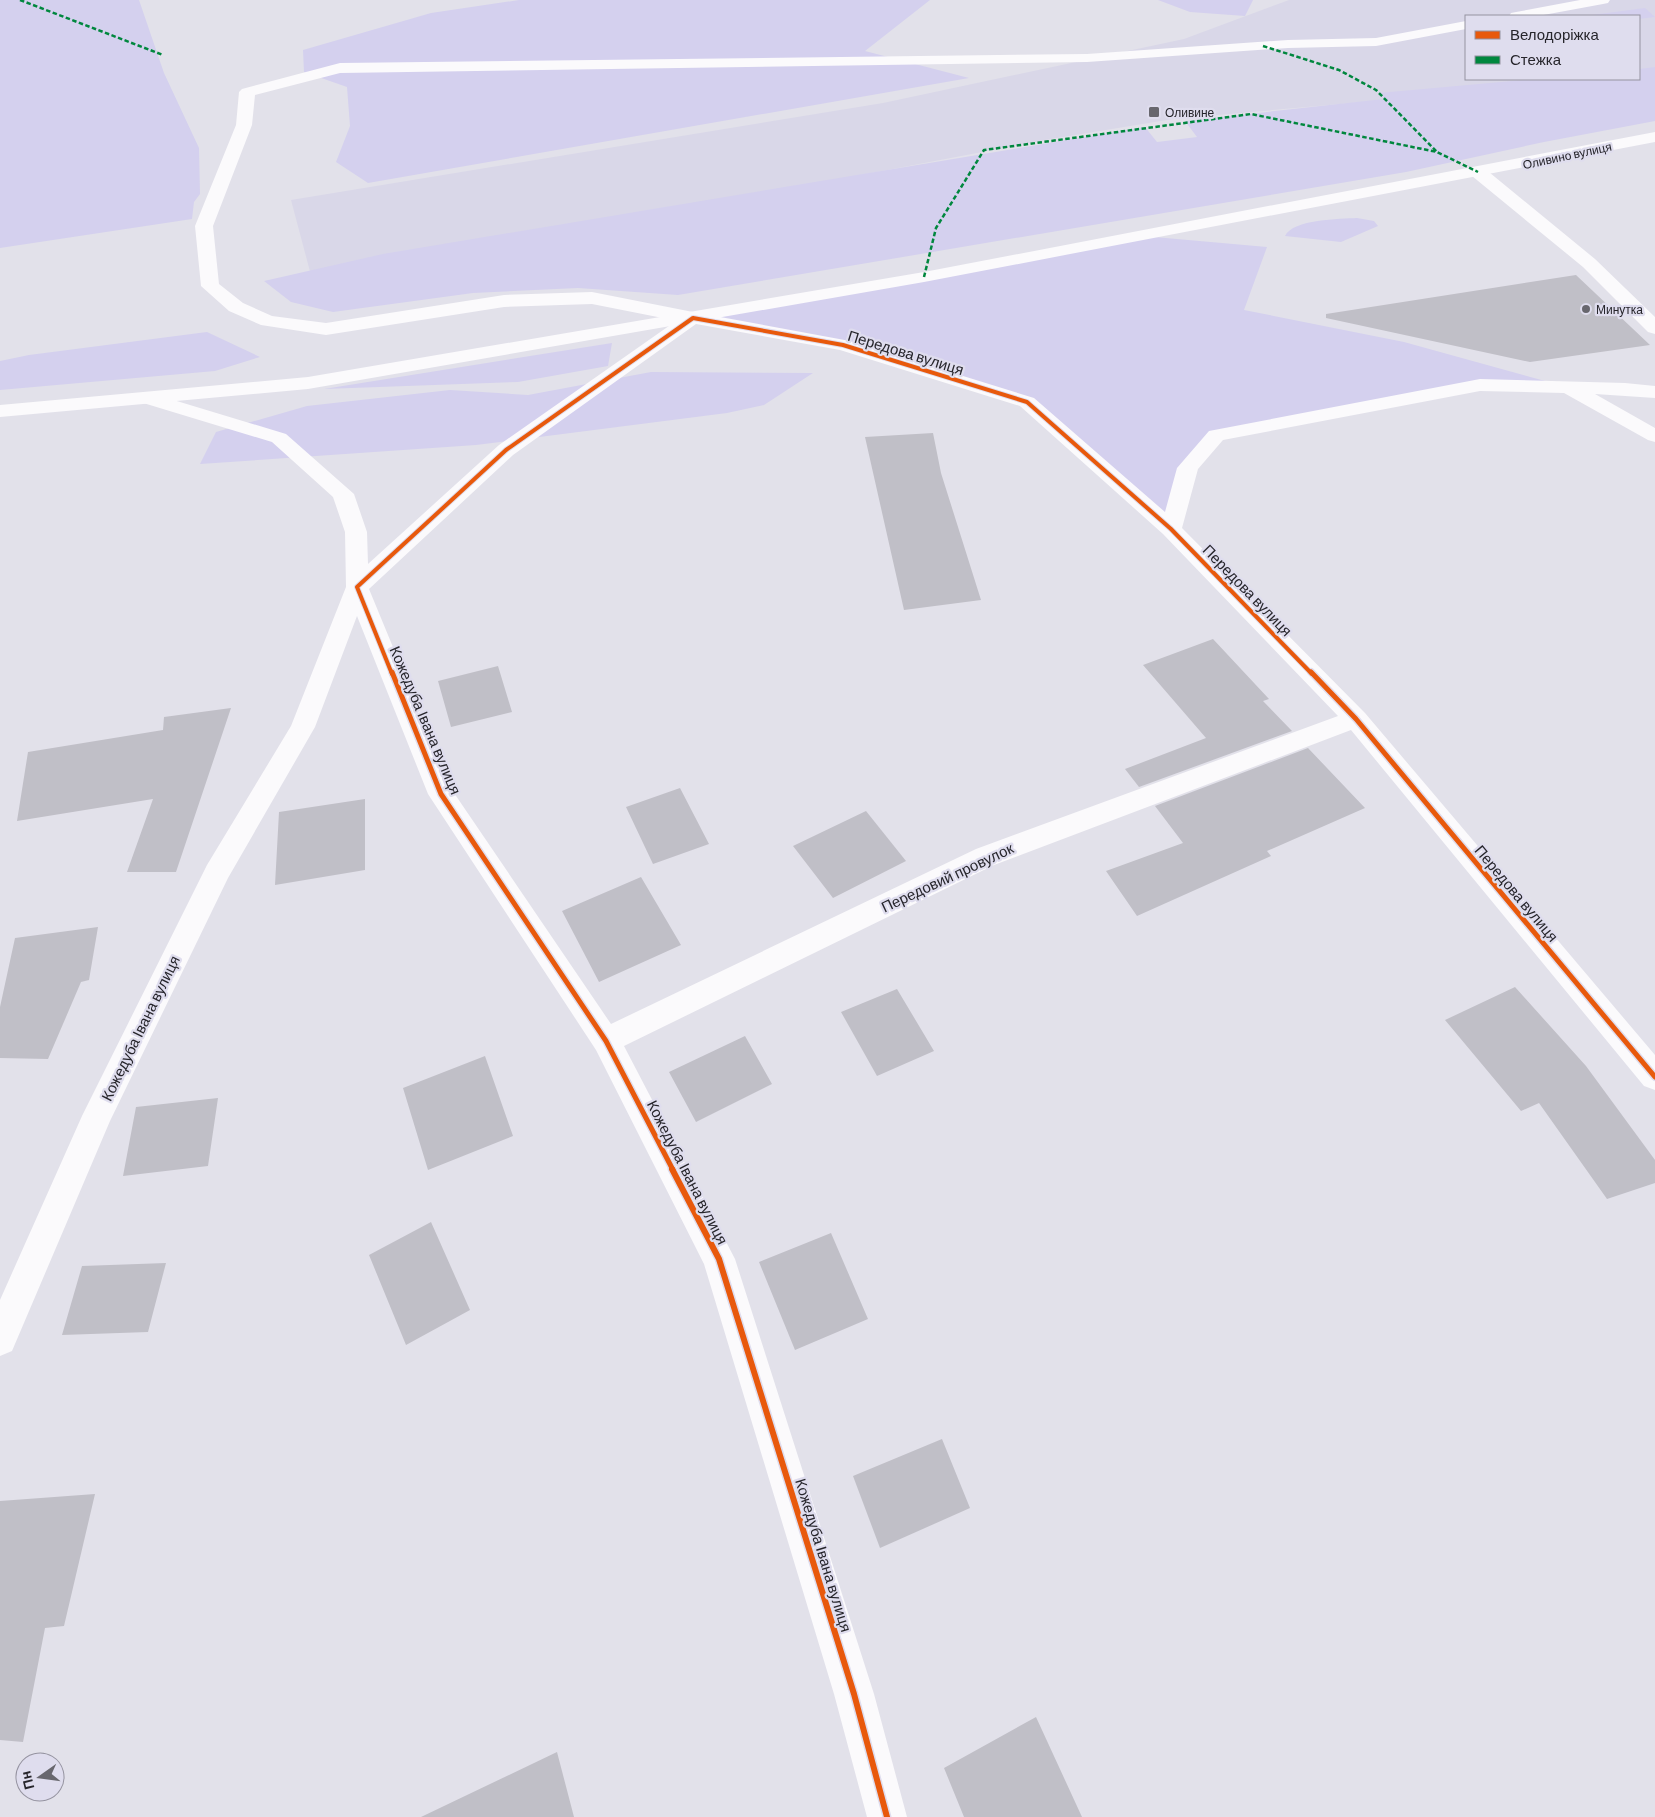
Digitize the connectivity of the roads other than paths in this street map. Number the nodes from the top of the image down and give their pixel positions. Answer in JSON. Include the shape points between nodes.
{"nodes":[{"id":1,"x":1603,"y":0,"type":"edge"},
{"id":2,"x":1521,"y":15,"type":"edge"},
{"id":3,"x":1465,"y":25,"type":"edge"},
{"id":4,"x":1655,"y":136,"type":"edge"},
{"id":5,"x":1478,"y":172,"type":"junction"},
{"id":6,"x":693,"y":318,"type":"junction"},
{"id":7,"x":1655,"y":328,"type":"edge"},
{"id":8,"x":1567,"y":387,"type":"junction"},
{"id":9,"x":1655,"y":392,"type":"edge"},
{"id":10,"x":147,"y":398,"type":"junction"},
{"id":11,"x":0,"y":412,"type":"edge"},
{"id":12,"x":1655,"y":436,"type":"edge"},
{"id":13,"x":1171,"y":529,"type":"junction"},
{"id":14,"x":357,"y":587,"type":"junction"},
{"id":15,"x":1356,"y":719,"type":"junction"},
{"id":16,"x":606,"y":1041,"type":"junction"},
{"id":17,"x":1655,"y":1077,"type":"edge"},
{"id":18,"x":0,"y":1339,"type":"edge"},
{"id":19,"x":887,"y":1817,"type":"edge"}],
"edges":[{"from":1,"to":2,"type":"street"},
{"from":3,"to":6,"type":"street","name":"Передова вулиця","via":[[1376,42],[1288,44],[1087,58],[340,68],[247,92],[244,125],[204,226],[210,286],[236,306],[268,321],[326,329],[504,301],[592,298]]},
{"from":4,"to":5,"type":"street","name":"Оливино вулиця"},
{"from":5,"to":6,"type":"street","name":"Оливино вулиця"},
{"from":5,"to":7,"type":"street","via":[[1589,263]]},
{"from":6,"to":10,"type":"street","name":"Оливино вулиця","via":[[308,383]]},
{"from":6,"to":13,"type":"street","name":"Передова вулиця","via":[[843,345],[1027,402]]},
{"from":6,"to":14,"type":"street","via":[[506,450]]},
{"from":8,"to":9,"type":"street"},
{"from":8,"to":12,"type":"street"},
{"from":8,"to":13,"type":"street","via":[[1480,385],[1216,435],[1188,468]]},
{"from":10,"to":11,"type":"street","name":"Оливино вулиця"},
{"from":10,"to":14,"type":"street","via":[[279,438],[343,494],[356,532]]},
{"from":13,"to":15,"type":"street","name":"Передова вулиця"},
{"from":14,"to":16,"type":"street","name":"Кожедуба Івана вулиця","via":[[441,794]]},
{"from":14,"to":18,"type":"street","name":"Кожедуба Івана вулиця","via":[[303,727],[217,873],[97,1116]]},
{"from":15,"to":16,"type":"street","name":"Передовий провулок","via":[[985,857]]},
{"from":15,"to":17,"type":"street","name":"Передова вулиця"},
{"from":16,"to":19,"type":"street","name":"Кожедуба Івана вулиця","via":[[719,1259],[854,1694]]}]}
